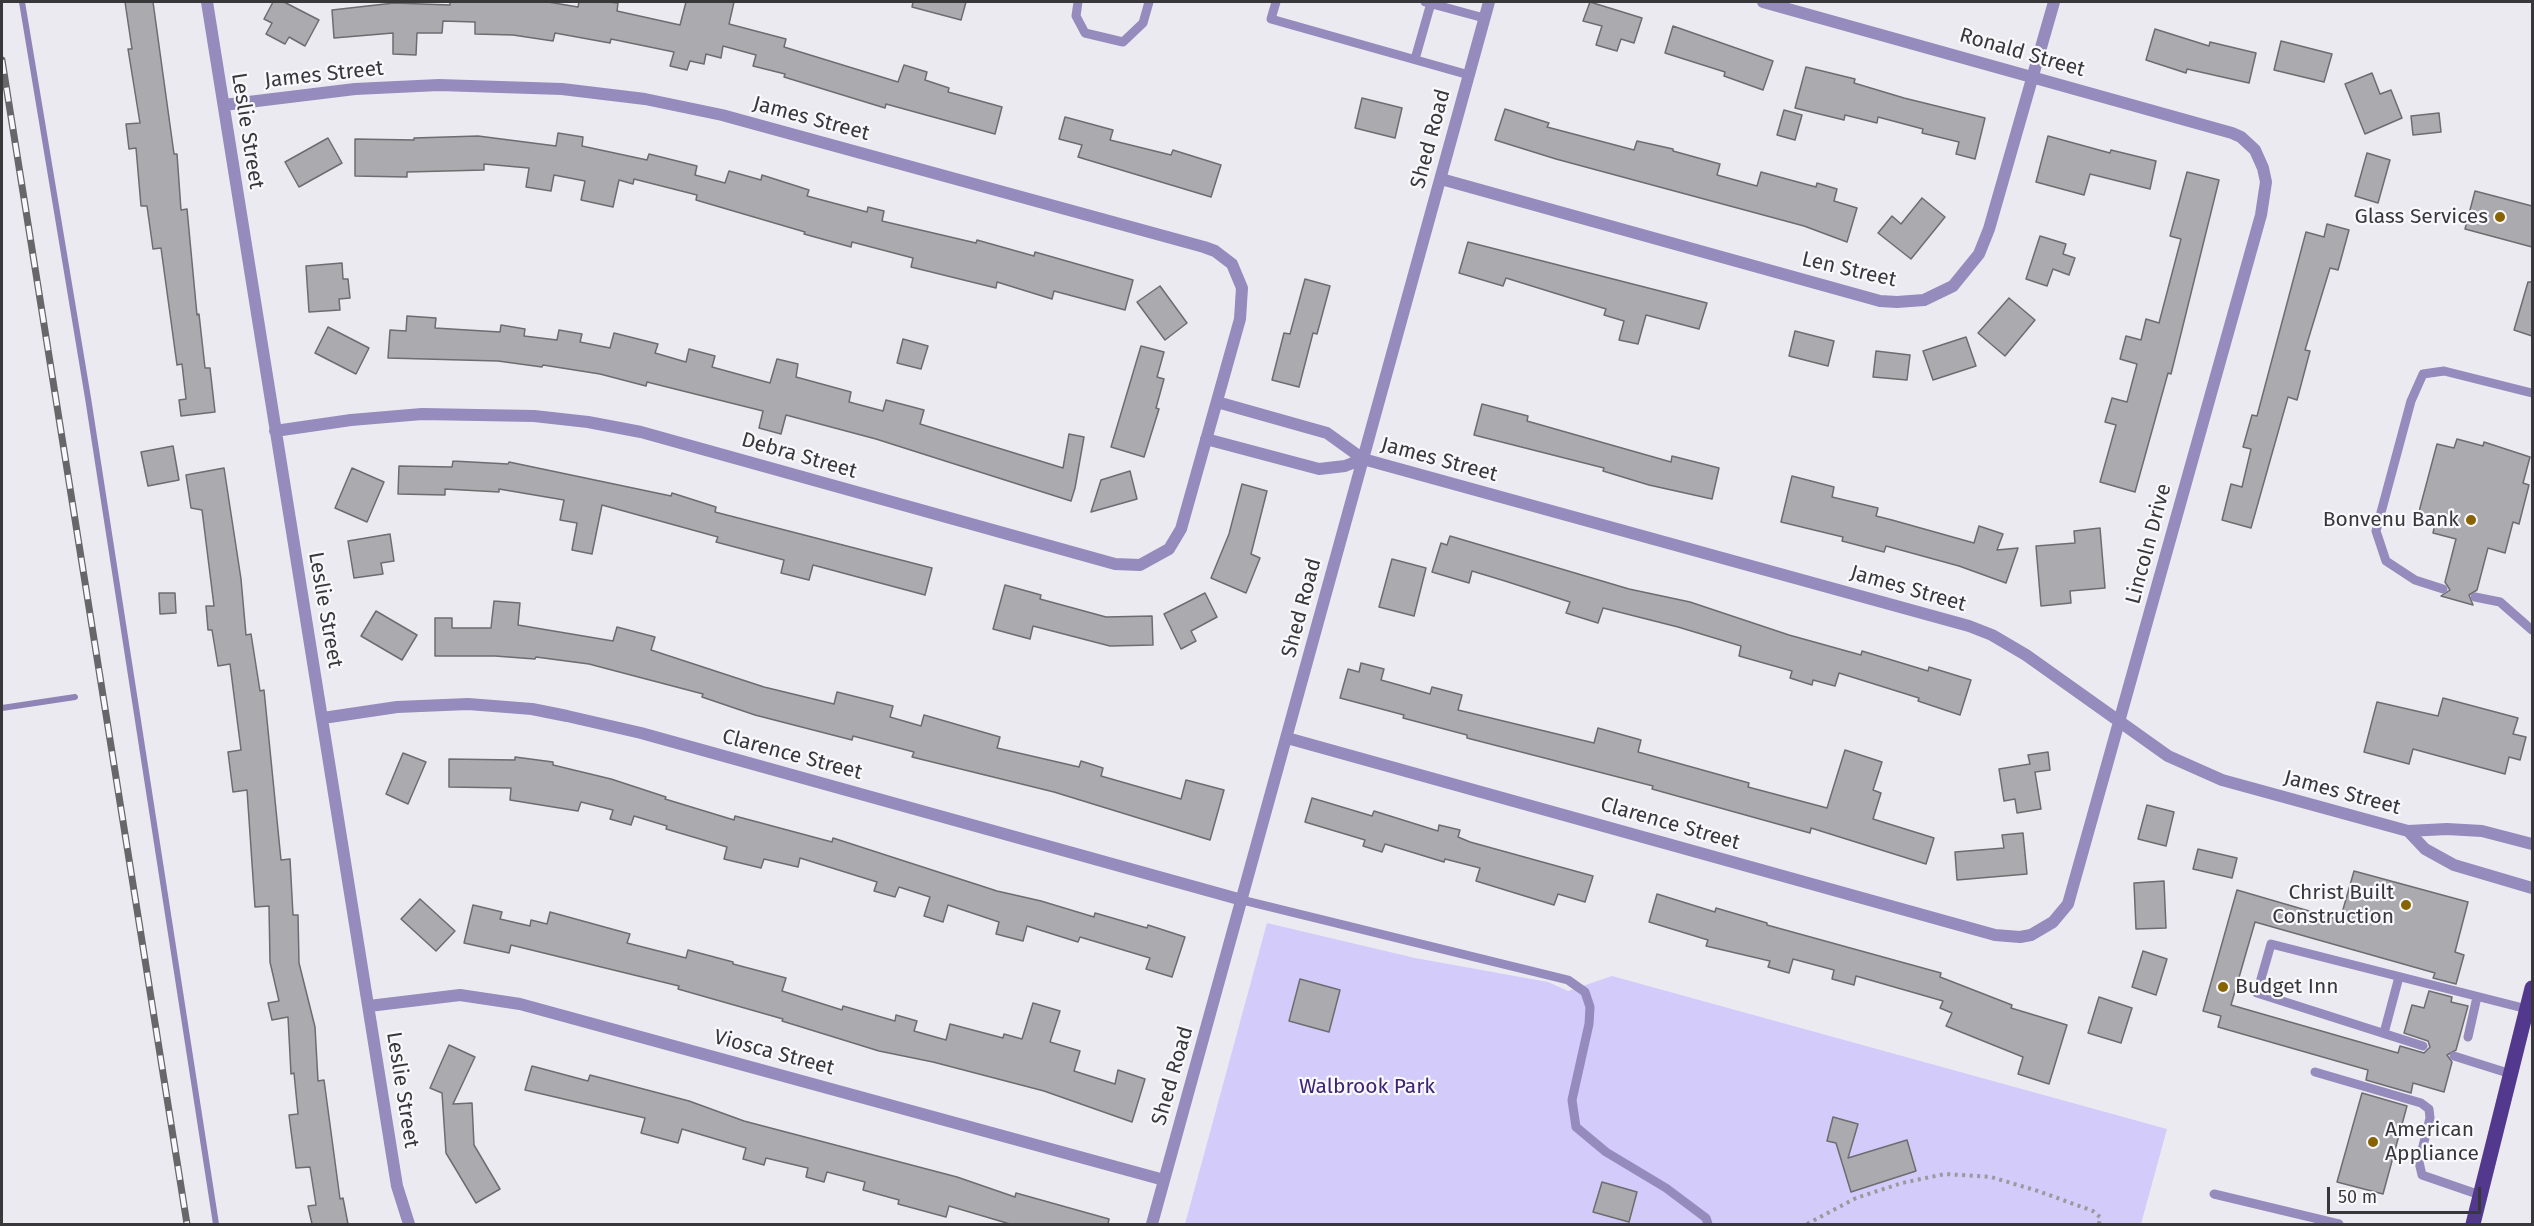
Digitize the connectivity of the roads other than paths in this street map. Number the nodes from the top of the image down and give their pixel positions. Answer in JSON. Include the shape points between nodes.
{"nodes":[{"id":1,"x":207,"y":2,"type":"edge"},
{"id":2,"x":1078,"y":2,"type":"edge"},
{"id":3,"x":1149,"y":2,"type":"edge"},
{"id":4,"x":1276,"y":2,"type":"edge"},
{"id":5,"x":1428,"y":2,"type":"edge"},
{"id":6,"x":1489,"y":2,"type":"edge"},
{"id":7,"x":1763,"y":2,"type":"edge"},
{"id":8,"x":2054,"y":2,"type":"edge"},
{"id":9,"x":1484,"y":18,"type":"junction"},
{"id":10,"x":1415,"y":60,"type":"junction"},
{"id":11,"x":1469,"y":75,"type":"junction"},
{"id":12,"x":2033,"y":77,"type":"junction"},
{"id":13,"x":224,"y":105,"type":"junction"},
{"id":14,"x":2260,"y":159,"type":"joint"},
{"id":15,"x":1441,"y":179,"type":"junction"},
{"id":16,"x":2532,"y":393,"type":"edge"},
{"id":17,"x":1217,"y":402,"type":"junction"},
{"id":18,"x":1211,"y":422,"type":"joint"},
{"id":19,"x":275,"y":431,"type":"junction"},
{"id":20,"x":1206,"y":439,"type":"junction"},
{"id":21,"x":1363,"y":459,"type":"junction"},
{"id":22,"x":2443,"y":589,"type":"dead end"},
{"id":23,"x":2475,"y":597,"type":"dead end"},
{"id":24,"x":2532,"y":630,"type":"edge"},
{"id":25,"x":323,"y":718,"type":"junction"},
{"id":26,"x":2120,"y":724,"type":"junction"},
{"id":27,"x":1287,"y":738,"type":"junction"},
{"id":28,"x":2408,"y":831,"type":"junction"},
{"id":29,"x":2532,"y":844,"type":"edge"},
{"id":30,"x":2532,"y":888,"type":"edge"},
{"id":31,"x":1242,"y":900,"type":"junction"},
{"id":32,"x":2043,"y":930,"type":"joint"},
{"id":33,"x":2399,"y":977,"type":"junction"},
{"id":34,"x":2532,"y":989,"type":"edge"},
{"id":35,"x":2477,"y":996,"type":"junction"},
{"id":36,"x":369,"y":1006,"type":"junction"},
{"id":37,"x":2527,"y":1009,"type":"junction"},
{"id":38,"x":2384,"y":1033,"type":"junction"},
{"id":39,"x":2468,"y":1037,"type":"dead end"},
{"id":40,"x":2423,"y":1046,"type":"dead end"},
{"id":41,"x":2454,"y":1056,"type":"dead end"},
{"id":42,"x":2315,"y":1072,"type":"dead end"},
{"id":43,"x":2511,"y":1074,"type":"junction"},
{"id":44,"x":1164,"y":1179,"type":"junction"},
{"id":45,"x":2214,"y":1194,"type":"dead end"},
{"id":46,"x":2480,"y":1195,"type":"junction"},
{"id":47,"x":408,"y":1224,"type":"edge"},
{"id":48,"x":1152,"y":1224,"type":"edge"},
{"id":49,"x":1708,"y":1224,"type":"edge"},
{"id":50,"x":2339,"y":1224,"type":"edge"},
{"id":51,"x":2473,"y":1224,"type":"edge"}],
"edges":[{"from":1,"to":13,"type":"street","name":"Leslie Street"},
{"from":2,"to":3,"type":"lane","via":[[1076,16],[1081,29],[1114,42],[1123,42],[1137,31]]},
{"from":4,"to":10,"type":"lane","via":[[1271,19]]},
{"from":5,"to":9,"type":"lane"},
{"from":5,"to":10,"type":"lane"},
{"from":6,"to":9,"type":"street","name":"Shed Road"},
{"from":7,"to":12,"type":"street","name":"Ronald Street"},
{"from":8,"to":12,"type":"street","name":"Len Street"},
{"from":9,"to":11,"type":"street","name":"Shed Road"},
{"from":10,"to":11,"type":"lane"},
{"from":11,"to":15,"type":"street","name":"Shed Road"},
{"from":12,"to":14,"type":"street","name":"Ronald Street","via":[[2232,133],[2248,142]]},
{"from":12,"to":15,"type":"street","name":"Len Street","via":[[1979,254],[1953,286],[1938,295],[1911,302],[1880,301]]},
{"from":13,"to":17,"type":"street","name":"James Street","via":[[355,89],[439,85],[517,86],[636,98],[722,115],[1204,247],[1232,264],[1242,288],[1240,320]]},
{"from":13,"to":19,"type":"street","name":"Leslie Street"},
{"from":14,"to":26,"type":"street","name":"Lincoln Drive","via":[[2266,182],[2261,214]]},
{"from":15,"to":21,"type":"street","name":"Shed Road"},
{"from":16,"to":22,"type":"lane","via":[[2444,371],[2423,374],[2411,401],[2376,531],[2386,561],[2415,580]]},
{"from":17,"to":18,"type":"street","name":"James Street"},
{"from":17,"to":21,"type":"street","name":"James Street","via":[[1327,433]]},
{"from":18,"to":20,"type":"street","name":"Debra Street"},
{"from":19,"to":20,"type":"street","name":"Debra Street","via":[[422,414],[534,416],[598,423],[1128,566],[1150,561],[1176,541]]},
{"from":19,"to":25,"type":"street","name":"Leslie Street"},
{"from":20,"to":21,"type":"street","name":"James Street","via":[[1319,469]]},
{"from":21,"to":26,"type":"street","name":"James Street","via":[[1969,626],[2026,655]]},
{"from":21,"to":27,"type":"street","name":"Shed Road"},
{"from":23,"to":24,"type":"lane","via":[[2500,602]]},
{"from":25,"to":31,"type":"street","name":"Clarence Street","via":[[397,707],[468,704],[532,709],[663,740]]},
{"from":25,"to":36,"type":"street","name":"Leslie Street"},
{"from":26,"to":28,"type":"street","name":"James Street","via":[[2168,756],[2204,773]]},
{"from":26,"to":32,"type":"street","name":"Lincoln Drive","via":[[2072,893],[2062,913]]},
{"from":27,"to":31,"type":"street","name":"Shed Road"},
{"from":27,"to":32,"type":"street","name":"Clarence Street","via":[[1995,935],[2020,937]]},
{"from":28,"to":29,"type":"street","name":"James Street","via":[[2482,831]]},
{"from":28,"to":30,"type":"street","name":"James Street","via":[[2425,849],[2454,865]]},
{"from":31,"to":44,"type":"street","name":"Shed Road"},
{"from":31,"to":49,"type":"lane","via":[[1568,980],[1585,992],[1590,1007],[1572,1100],[1576,1127],[1606,1152],[1666,1188],[1706,1218]]},
{"from":33,"to":35,"type":"lane"},
{"from":33,"to":38,"type":"lane"},
{"from":33,"to":38,"type":"lane","via":[[2271,944],[2257,993]]},
{"from":34,"to":37,"type":"main road"},
{"from":35,"to":37,"type":"lane"},
{"from":35,"to":39,"type":"lane"},
{"from":36,"to":44,"type":"street","name":"Viosca Street","via":[[460,995],[511,1002]]},
{"from":36,"to":47,"type":"street","name":"Leslie Street","via":[[397,1186]]},
{"from":37,"to":43,"type":"main road"},
{"from":38,"to":40,"type":"lane"},
{"from":41,"to":43,"type":"lane"},
{"from":42,"to":46,"type":"lane","via":[[2421,1103],[2429,1109],[2430,1118],[2419,1162],[2422,1175]]},
{"from":43,"to":46,"type":"main road"},
{"from":44,"to":48,"type":"street","name":"Shed Road"},
{"from":45,"to":50,"type":"lane"},
{"from":46,"to":51,"type":"main road"}]}
